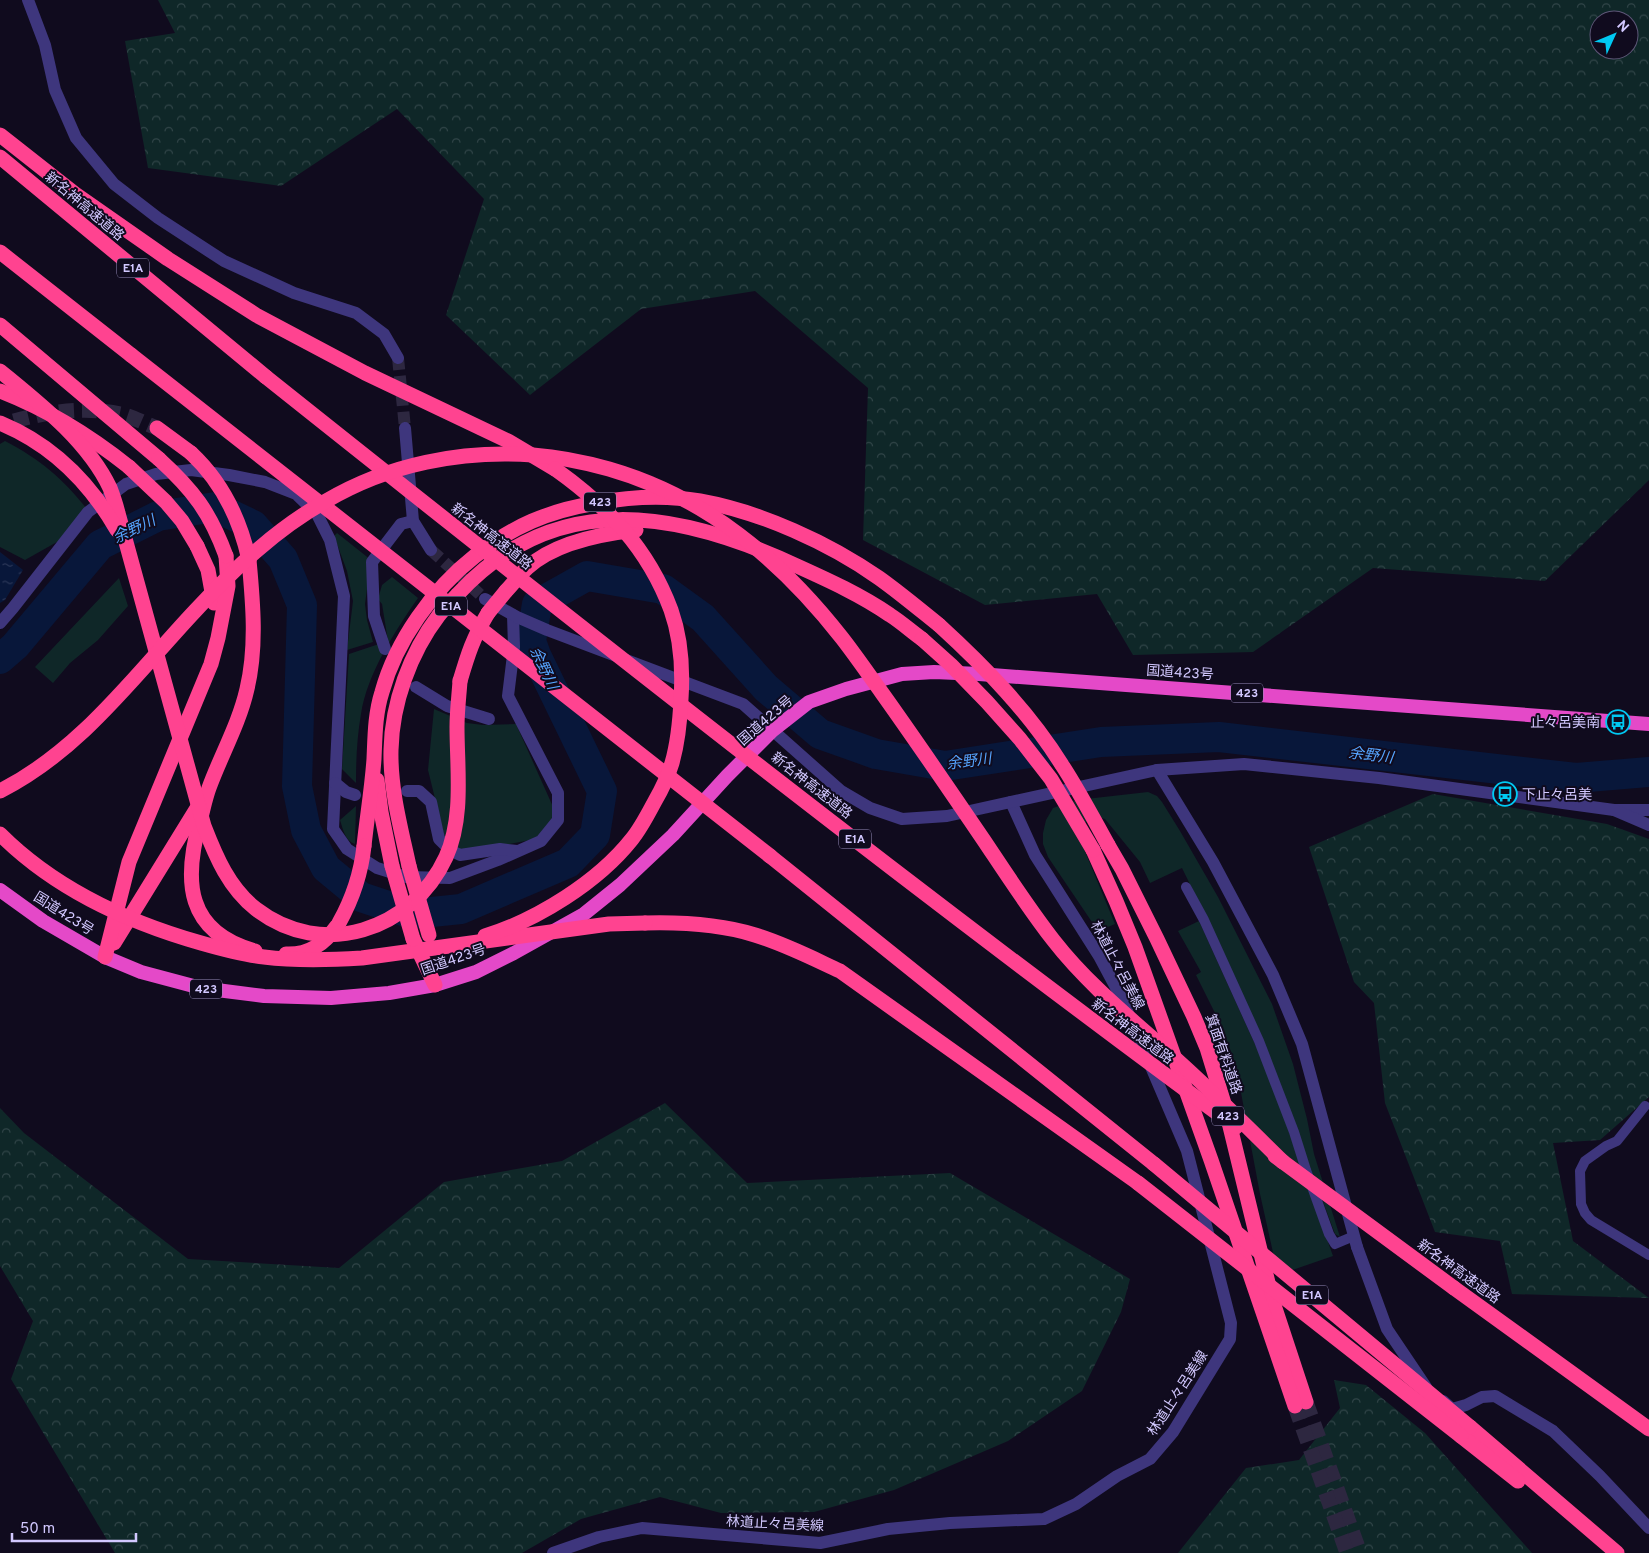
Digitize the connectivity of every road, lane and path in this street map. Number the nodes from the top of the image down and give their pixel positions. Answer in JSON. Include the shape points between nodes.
{"nodes":[{"id":1,"x":28,"y":0,"type":"edge"},
{"id":2,"x":0,"y":135,"type":"edge"},
{"id":3,"x":0,"y":157,"type":"edge"},
{"id":4,"x":0,"y":252,"type":"edge"},
{"id":5,"x":0,"y":325,"type":"edge"},
{"id":6,"x":398,"y":358,"type":"tunnel mouth"},
{"id":7,"x":0,"y":371,"type":"edge"},
{"id":8,"x":0,"y":391,"type":"edge"},
{"id":9,"x":7,"y":422,"type":"edge"},
{"id":10,"x":157,"y":428,"type":"tunnel mouth"},
{"id":11,"x":405,"y":428,"type":"tunnel mouth"},
{"id":12,"x":0,"y":429,"type":"edge"},
{"id":13,"x":413,"y":521,"type":"junction"},
{"id":14,"x":712,"y":533,"type":"junction"},
{"id":15,"x":128,"y":549,"type":"junction"},
{"id":16,"x":431,"y":550,"type":"tunnel mouth"},
{"id":17,"x":487,"y":606,"type":"junction"},
{"id":18,"x":515,"y":616,"type":"junction"},
{"id":19,"x":0,"y":623,"type":"edge"},
{"id":20,"x":385,"y":649,"type":"dead end"},
{"id":21,"x":211,"y":664,"type":"junction"},
{"id":22,"x":416,"y":687,"type":"dead end"},
{"id":23,"x":490,"y":719,"type":"dead end"},
{"id":24,"x":1649,"y":724,"type":"edge"},
{"id":25,"x":772,"y":731,"type":"junction"},
{"id":26,"x":374,"y":759,"type":"junction"},
{"id":27,"x":1157,"y":770,"type":"junction"},
{"id":28,"x":335,"y":783,"type":"junction"},
{"id":29,"x":208,"y":790,"type":"junction"},
{"id":30,"x":0,"y":791,"type":"edge"},
{"id":31,"x":408,"y":792,"type":"dead end"},
{"id":32,"x":356,"y":795,"type":"dead end"},
{"id":33,"x":1011,"y":802,"type":"junction"},
{"id":34,"x":1614,"y":810,"type":"junction"},
{"id":35,"x":1649,"y":810,"type":"edge"},
{"id":36,"x":1649,"y":825,"type":"edge"},
{"id":37,"x":0,"y":834,"type":"edge"},
{"id":38,"x":519,"y":851,"type":"junction"},
{"id":39,"x":1186,"y":888,"type":"dead end"},
{"id":40,"x":0,"y":890,"type":"edge"},
{"id":41,"x":448,"y":947,"type":"junction"},
{"id":42,"x":105,"y":957,"type":"junction"},
{"id":43,"x":435,"y":986,"type":"junction"},
{"id":44,"x":1645,"y":1106,"type":"dead end"},
{"id":45,"x":1283,"y":1162,"type":"junction"},
{"id":46,"x":1355,"y":1241,"type":"junction"},
{"id":47,"x":1649,"y":1255,"type":"edge"},
{"id":48,"x":1649,"y":1429,"type":"edge"},
{"id":49,"x":1466,"y":1431,"type":"junction"},
{"id":50,"x":1649,"y":1528,"type":"edge"},
{"id":51,"x":553,"y":1553,"type":"edge"},
{"id":52,"x":1609,"y":1553,"type":"edge"},
{"id":53,"x":1617,"y":1553,"type":"edge"}],
"edges":[{"from":1,"to":6,"type":"street","via":[[45,45],[55,90],[76,138],[114,184],[158,218],[224,261],[294,293],[356,313],[384,334]]},
{"from":2,"to":41,"type":"highway","bridge":true,"via":[[168,260],[256,315],[365,373],[508,441],[555,469],[584,490],[627,532],[645,557],[671,611],[682,670],[680,721],[672,764],[656,800],[632,839],[585,884],[524,920]]},
{"from":3,"to":45,"type":"highway","name":"新名神高速道路","number":"E1A","bridge":true,"via":[[455,528],[971,930]]},
{"from":4,"to":49,"type":"highway","number":"E1A","bridge":true,"via":[[770,856],[1154,1164]]},
{"from":5,"to":21,"type":"highway","bridge":true,"via":[[159,459],[195,495],[217,531],[226,556],[228,586]]},
{"from":7,"to":15,"type":"highway","bridge":true,"via":[[68,432],[101,471],[110,489]]},
{"from":8,"to":21,"type":"highway","bridge":true,"via":[[97,442],[129,467],[182,521],[208,570],[215,618]]},
{"from":9,"to":12,"type":"highway"},
{"from":9,"to":15,"type":"highway","bridge":true,"via":[[76,473],[107,512]]},
{"from":10,"to":29,"type":"highway","bridge":true,"via":[[191,453],[214,478],[243,534],[249,560],[253,631],[248,688],[239,718]]},
{"from":11,"to":13,"type":"street"},
{"from":13,"to":16,"type":"street"},
{"from":13,"to":20,"type":"street","via":[[401,524],[372,562],[374,616]]},
{"from":14,"to":17,"type":"highway","bridge":true,"via":[[646,529],[592,537],[567,545],[527,567],[506,591]]},
{"from":14,"to":26,"type":"highway","name":"箕面有料道路","number":"423","bridge":true,"via":[[762,550],[891,615],[922,639],[975,690],[1051,779],[1093,850],[1138,956],[1301,1404],[1226,1110],[1207,1048],[1122,869],[1062,765],[1006,690],[939,624],[878,577],[809,538],[733,509],[698,500],[655,497],[609,500],[573,507],[520,525],[496,539],[452,576],[415,621],[382,692],[376,718]]},
{"from":14,"to":43,"type":"highway","number":"423","bridge":true,"via":[[676,524],[605,520],[581,523],[530,538],[508,550],[484,570],[446,608],[424,638],[411,664],[394,718],[391,751],[397,810],[429,935]]},
{"from":15,"to":17,"type":"highway","bridge":true,"via":[[213,850],[238,892],[255,908],[273,920],[315,934],[354,933],[373,928],[410,906],[438,873],[453,835],[457,812],[460,681]]},
{"from":17,"to":18,"type":"street"},
{"from":18,"to":25,"type":"street","via":[[743,704]]},
{"from":18,"to":38,"type":"street","via":[[508,696],[558,793],[558,820],[542,841]]},
{"from":19,"to":28,"type":"street","via":[[88,512],[126,484],[156,474],[191,470],[265,482],[296,494],[317,514],[330,540],[344,596]]},
{"from":21,"to":42,"type":"highway","via":[[129,862]]},
{"from":22,"to":23,"type":"street","via":[[447,706]]},
{"from":24,"to":25,"type":"highway","name":"国道423号","number":"423","via":[[934,672],[902,674],[809,702]]},
{"from":25,"to":33,"type":"street","via":[[841,792],[870,808],[902,819],[947,816]]},
{"from":25,"to":43,"type":"highway","name":"国道423号","number":"423","via":[[673,835],[584,914],[476,972]]},
{"from":26,"to":29,"type":"highway","bridge":true,"via":[[357,884],[329,938],[304,952],[255,951],[239,946],[224,939],[201,915],[190,883],[191,860]]},
{"from":26,"to":43,"type":"highway","number":"423","bridge":true,"via":[[392,866],[413,939]]},
{"from":27,"to":33,"type":"street"},
{"from":27,"to":34,"type":"street","via":[[1244,764],[1379,778]]},
{"from":27,"to":46,"type":"street","via":[[1213,862],[1273,975],[1302,1044]]},
{"from":28,"to":32,"type":"street"},
{"from":28,"to":38,"type":"street","via":[[333,828],[347,849],[377,868],[406,878],[450,878]]},
{"from":29,"to":42,"type":"highway"},
{"from":30,"to":45,"type":"highway","bridge":true,"via":[[43,766],[70,744],[235,571],[266,543],[327,500],[398,469],[463,456],[504,453],[546,456],[622,473],[670,491],[713,515],[770,560],[804,594],[841,636],[1057,944],[1109,998]]},
{"from":31,"to":38,"type":"street","via":[[419,791],[431,802],[439,839],[450,850],[460,855],[500,849]]},
{"from":33,"to":51,"type":"street","name":"林道止々呂美線","via":[[1035,856],[1099,956],[1122,999],[1183,1142],[1231,1322],[1230,1339],[1173,1432],[1150,1459],[1117,1476],[1076,1504],[1044,1519],[888,1529],[820,1543],[642,1528],[599,1537]]},
{"from":34,"to":35,"type":"street"},
{"from":34,"to":36,"type":"street"},
{"from":37,"to":41,"type":"highway","bridge":true,"via":[[38,867],[107,908],[147,926],[224,949],[264,957],[332,960]]},
{"from":39,"to":46,"type":"lane","via":[[1259,1041],[1329,1234],[1335,1244]]},
{"from":40,"to":42,"type":"highway","name":"国道423号","number":"423","via":[[43,921]]},
{"from":41,"to":49,"type":"highway","bridge":true,"via":[[609,924],[676,922],[754,934],[796,950],[840,971],[1138,1183]]},
{"from":42,"to":43,"type":"highway","name":"国道423号","number":"423","via":[[141,972],[201,988],[264,996],[331,998]]},
{"from":44,"to":47,"type":"lane","via":[[1617,1141],[1585,1161],[1580,1171],[1581,1204],[1585,1213]]},
{"from":45,"to":48,"type":"highway","name":"新名神高速道路","number":"E1A","bridge":true},
{"from":46,"to":50,"type":"street","via":[[1387,1329],[1426,1388],[1452,1408],[1466,1406],[1482,1397],[1495,1396],[1553,1431]]},
{"from":49,"to":52,"type":"highway"},
{"from":49,"to":53,"type":"highway","number":"E1A"}]}
